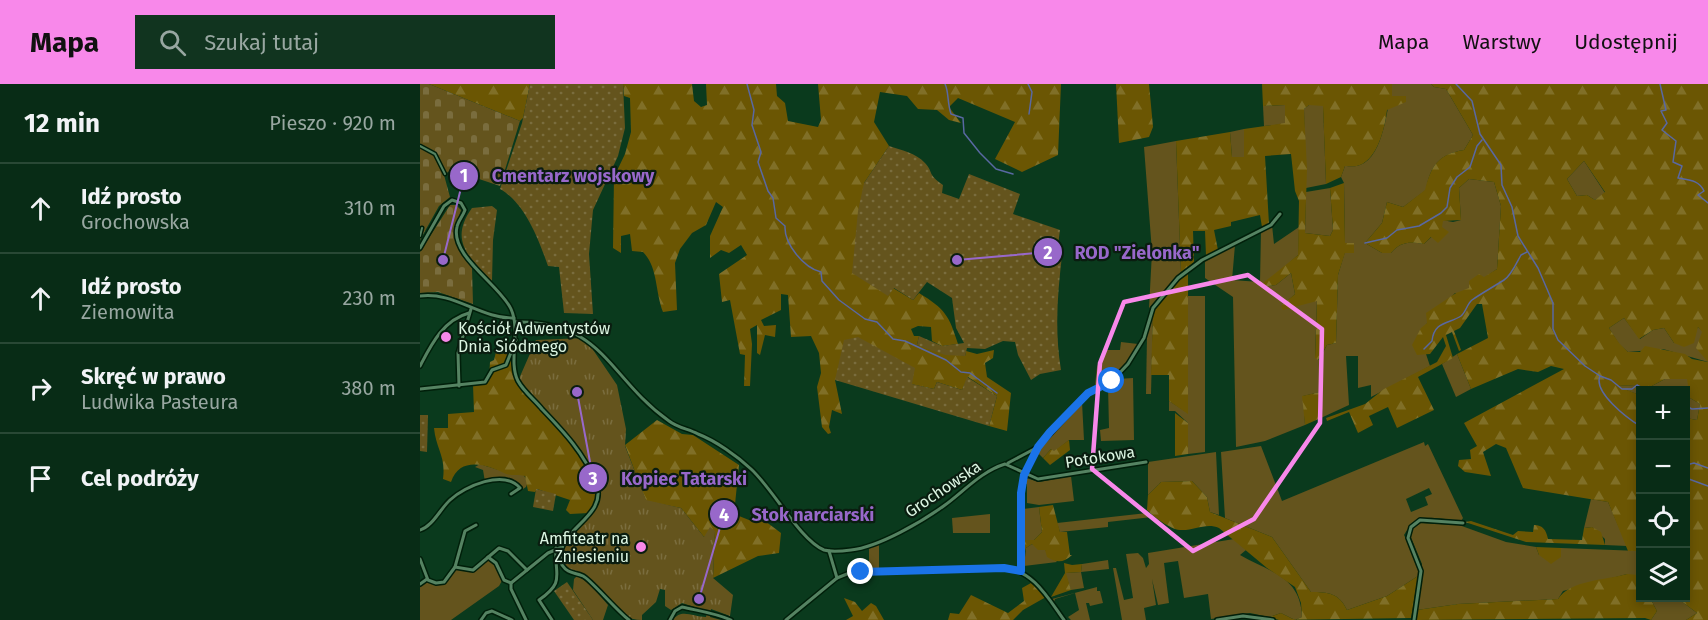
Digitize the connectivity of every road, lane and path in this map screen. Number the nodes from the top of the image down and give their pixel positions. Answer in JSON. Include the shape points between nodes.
{"nodes":[{"id":1,"x":420,"y":146,"type":"edge"},
{"id":2,"x":445,"y":174,"type":"dead end"},
{"id":3,"x":1280,"y":214,"type":"dead end"},
{"id":4,"x":422,"y":228,"type":"dead end"},
{"id":5,"x":420,"y":236,"type":"edge"},
{"id":6,"x":420,"y":248,"type":"edge"},
{"id":7,"x":420,"y":296,"type":"edge"},
{"id":8,"x":471,"y":308,"type":"junction"},
{"id":9,"x":469,"y":314,"type":"junction"},
{"id":10,"x":515,"y":320,"type":"junction"},
{"id":11,"x":516,"y":340,"type":"junction"},
{"id":12,"x":420,"y":366,"type":"edge"},
{"id":13,"x":459,"y":386,"type":"junction"},
{"id":14,"x":420,"y":389,"type":"edge"},
{"id":15,"x":1038,"y":447,"type":"junction"},
{"id":16,"x":1146,"y":462,"type":"dead end"},
{"id":17,"x":1008,"y":464,"type":"junction"},
{"id":18,"x":1024,"y":475,"type":"junction"},
{"id":19,"x":511,"y":494,"type":"dead end"},
{"id":20,"x":1463,"y":523,"type":"dead end"},
{"id":21,"x":477,"y":525,"type":"dead end"},
{"id":22,"x":420,"y":530,"type":"edge"},
{"id":23,"x":562,"y":546,"type":"junction"},
{"id":24,"x":556,"y":548,"type":"junction"},
{"id":25,"x":829,"y":551,"type":"junction"},
{"id":26,"x":488,"y":557,"type":"junction"},
{"id":27,"x":420,"y":559,"type":"edge"},
{"id":28,"x":455,"y":567,"type":"junction"},
{"id":29,"x":527,"y":570,"type":"junction"},
{"id":30,"x":1021,"y":571,"type":"junction"},
{"id":31,"x":837,"y":578,"type":"junction"},
{"id":32,"x":428,"y":579,"type":"junction"},
{"id":33,"x":511,"y":583,"type":"junction"},
{"id":34,"x":420,"y":584,"type":"edge"},
{"id":35,"x":523,"y":616,"type":"junction"},
{"id":36,"x":481,"y":620,"type":"edge"},
{"id":37,"x":512,"y":620,"type":"edge"},
{"id":38,"x":520,"y":620,"type":"edge"},
{"id":39,"x":526,"y":620,"type":"edge"},
{"id":40,"x":552,"y":620,"type":"edge"},
{"id":41,"x":629,"y":620,"type":"edge"},
{"id":42,"x":670,"y":620,"type":"edge"},
{"id":43,"x":731,"y":620,"type":"edge"},
{"id":44,"x":786,"y":620,"type":"edge"},
{"id":45,"x":1064,"y":620,"type":"edge"},
{"id":46,"x":1217,"y":620,"type":"edge"},
{"id":47,"x":1273,"y":620,"type":"edge"},
{"id":48,"x":1414,"y":620,"type":"edge"}],
"edges":[{"from":1,"to":2,"type":"street","via":[[435,154]]},
{"from":3,"to":15,"type":"street","name":"Grochowska","via":[[1271,225],[1202,260],[1178,278],[1153,308],[1144,338],[1128,364],[1112,381],[1088,393]]},
{"from":4,"to":5,"type":"street"},
{"from":6,"to":10,"type":"street","via":[[444,206],[452,200],[461,203],[465,210],[457,234],[465,254],[504,298]]},
{"from":7,"to":8,"type":"street","via":[[435,294]]},
{"from":8,"to":9,"type":"street"},
{"from":8,"to":10,"type":"street"},
{"from":9,"to":12,"type":"street","via":[[438,334]]},
{"from":9,"to":13,"type":"street","via":[[458,353]]},
{"from":10,"to":11,"type":"street"},
{"from":10,"to":25,"type":"street","via":[[547,323],[592,344],[632,390],[668,421],[707,438],[748,466],[808,538]]},
{"from":11,"to":13,"type":"street","via":[[506,365],[492,370],[485,382]]},
{"from":11,"to":23,"type":"street","via":[[518,381],[580,451],[598,489],[594,507]]},
{"from":13,"to":14,"type":"street"},
{"from":15,"to":17,"type":"street","name":"Grochowska"},
{"from":15,"to":18,"type":"street","name":"Grochowska"},
{"from":16,"to":18,"type":"street","name":"Potokowa","via":[[1040,479]]},
{"from":17,"to":18,"type":"street"},
{"from":17,"to":25,"type":"street","name":"Grochowska","via":[[987,473],[943,506],[892,535],[854,550]]},
{"from":18,"to":30,"type":"street"},
{"from":19,"to":22,"type":"street","via":[[520,488],[511,481],[473,486],[457,494]]},
{"from":20,"to":48,"type":"street","via":[[1420,520],[1410,527],[1408,538],[1421,571]]},
{"from":21,"to":28,"type":"street","via":[[465,531]]},
{"from":23,"to":24,"type":"street"},
{"from":23,"to":41,"type":"street","via":[[564,568],[584,576]]},
{"from":24,"to":29,"type":"street"},
{"from":24,"to":40,"type":"street","via":[[559,578],[554,589],[539,600]]},
{"from":25,"to":31,"type":"street"},
{"from":26,"to":28,"type":"street","via":[[473,570]]},
{"from":26,"to":29,"type":"street","via":[[497,549],[506,549]]},
{"from":26,"to":33,"type":"street","via":[[495,561],[504,580]]},
{"from":27,"to":32,"type":"street"},
{"from":28,"to":32,"type":"street","via":[[444,582]]},
{"from":29,"to":33,"type":"street"},
{"from":30,"to":31,"type":"street","via":[[1004,568],[852,572]]},
{"from":30,"to":45,"type":"street","via":[[1049,597]]},
{"from":31,"to":44,"type":"street"},
{"from":32,"to":34,"type":"street"},
{"from":33,"to":35,"type":"street"},
{"from":35,"to":38,"type":"street"},
{"from":35,"to":39,"type":"street"},
{"from":36,"to":37,"type":"street","via":[[492,611]]},
{"from":42,"to":43,"type":"street","via":[[682,607]]},
{"from":46,"to":47,"type":"street","via":[[1243,616]]}]}
